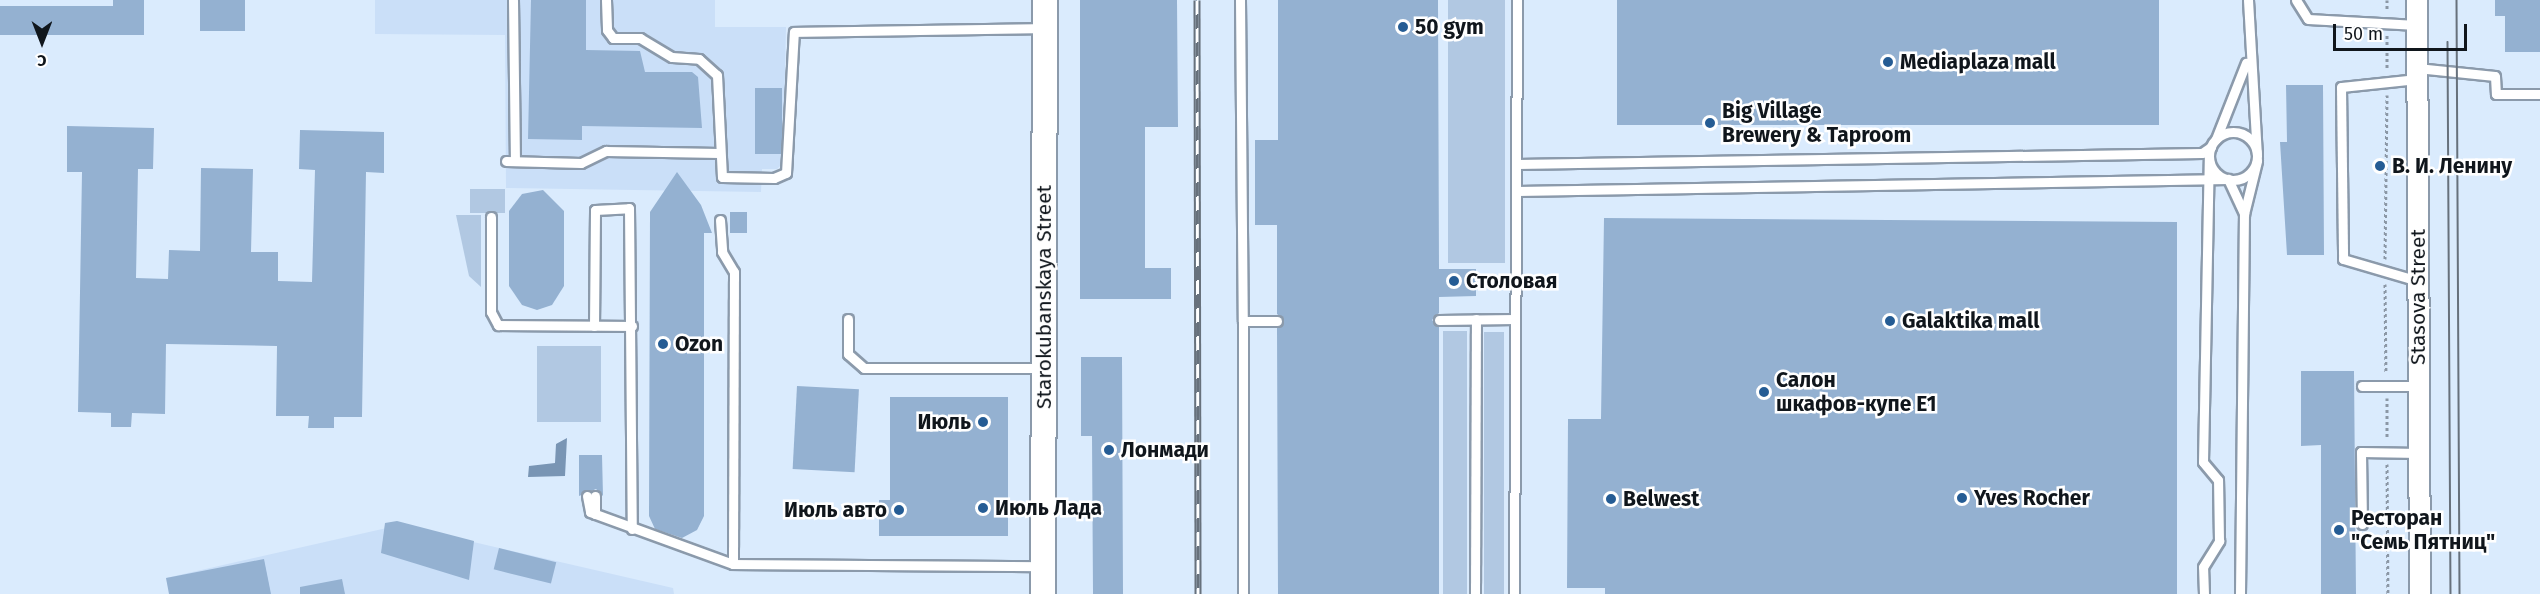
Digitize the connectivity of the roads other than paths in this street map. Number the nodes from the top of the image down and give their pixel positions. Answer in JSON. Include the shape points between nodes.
{"nodes":[{"id":1,"x":513,"y":0,"type":"edge"},
{"id":2,"x":606,"y":0,"type":"edge"},
{"id":3,"x":1045,"y":0,"type":"edge"},
{"id":4,"x":1240,"y":0,"type":"edge"},
{"id":5,"x":1517,"y":0,"type":"edge"},
{"id":6,"x":2248,"y":0,"type":"edge"},
{"id":7,"x":2296,"y":0,"type":"edge"},
{"id":8,"x":2416,"y":0,"type":"edge"},
{"id":9,"x":2417,"y":25,"type":"junction"},
{"id":10,"x":1045,"y":28,"type":"junction"},
{"id":11,"x":2248,"y":58,"type":"junction"},
{"id":12,"x":2417,"y":73,"type":"junction"},
{"id":13,"x":2540,"y":94,"type":"edge"},
{"id":14,"x":2212,"y":147,"type":"junction"},
{"id":15,"x":719,"y":153,"type":"junction"},
{"id":16,"x":2257,"y":158,"type":"junction"},
{"id":17,"x":1517,"y":164,"type":"junction"},
{"id":18,"x":2228,"y":179,"type":"junction"},
{"id":19,"x":2207,"y":180,"type":"junction"},
{"id":20,"x":1517,"y":191,"type":"junction"},
{"id":21,"x":2244,"y":214,"type":"junction"},
{"id":22,"x":491,"y":217,"type":"dead end"},
{"id":23,"x":720,"y":220,"type":"dead end"},
{"id":24,"x":2418,"y":280,"type":"junction"},
{"id":25,"x":848,"y":319,"type":"dead end"},
{"id":26,"x":1476,"y":319,"type":"junction"},
{"id":27,"x":1515,"y":319,"type":"junction"},
{"id":28,"x":1439,"y":320,"type":"dead end"},
{"id":29,"x":1243,"y":321,"type":"junction"},
{"id":30,"x":1277,"y":321,"type":"dead end"},
{"id":31,"x":594,"y":326,"type":"junction"},
{"id":32,"x":632,"y":326,"type":"junction"},
{"id":33,"x":1044,"y":368,"type":"junction"},
{"id":34,"x":2362,"y":386,"type":"dead end"},
{"id":35,"x":2419,"y":386,"type":"junction"},
{"id":36,"x":2419,"y":453,"type":"junction"},
{"id":37,"x":591,"y":496,"type":"dead end"},
{"id":38,"x":2362,"y":524,"type":"dead end"},
{"id":39,"x":632,"y":529,"type":"junction"},
{"id":40,"x":734,"y":564,"type":"junction"},
{"id":41,"x":1044,"y":566,"type":"junction"},
{"id":42,"x":1043,"y":594,"type":"edge"},
{"id":43,"x":1243,"y":594,"type":"edge"},
{"id":44,"x":1475,"y":594,"type":"edge"},
{"id":45,"x":1514,"y":594,"type":"edge"},
{"id":46,"x":2204,"y":594,"type":"edge"},
{"id":47,"x":2240,"y":594,"type":"edge"},
{"id":48,"x":2420,"y":594,"type":"edge"}],
"edges":[{"from":1,"to":15,"type":"lane","via":[[510,161],[581,162],[606,151]]},
{"from":2,"to":15,"type":"lane","via":[[607,30],[613,38],[640,38],[672,57],[699,59],[717,75]]},
{"from":3,"to":10,"type":"street","name":"Starokubanskaya Street"},
{"from":4,"to":29,"type":"lane"},
{"from":5,"to":17,"type":"lane"},
{"from":6,"to":11,"type":"lane"},
{"from":7,"to":9,"type":"lane","via":[[2308,19]]},
{"from":8,"to":9,"type":"street","name":"Stasova Street"},
{"from":9,"to":12,"type":"street","name":"Stasova Street"},
{"from":10,"to":15,"type":"lane","via":[[794,32],[786,172],[774,178],[722,177]]},
{"from":10,"to":33,"type":"street","name":"Starokubanskaya Street"},
{"from":11,"to":14,"type":"lane"},
{"from":11,"to":16,"type":"lane"},
{"from":12,"to":13,"type":"lane","via":[[2495,76],[2496,94]]},
{"from":12,"to":24,"type":"street","name":"Stasova Street"},
{"from":12,"to":24,"type":"lane","via":[[2387,82],[2341,87],[2343,259]]},
{"from":14,"to":16,"type":"lane","via":[[2238,132],[2252,140]]},
{"from":14,"to":17,"type":"lane","via":[[2202,153]]},
{"from":14,"to":18,"type":"lane","via":[[2214,171]]},
{"from":14,"to":19,"type":"lane"},
{"from":16,"to":18,"type":"lane","via":[[2243,178]]},
{"from":16,"to":21,"type":"lane"},
{"from":17,"to":20,"type":"lane"},
{"from":18,"to":19,"type":"lane"},
{"from":18,"to":21,"type":"lane"},
{"from":19,"to":20,"type":"lane"},
{"from":19,"to":46,"type":"lane","via":[[2203,462],[2218,480],[2219,541],[2203,567]]},
{"from":20,"to":27,"type":"lane"},
{"from":21,"to":47,"type":"lane"},
{"from":22,"to":31,"type":"lane","via":[[492,319],[505,326]]},
{"from":23,"to":40,"type":"lane","via":[[722,252],[734,272]]},
{"from":24,"to":35,"type":"street","name":"Stasova Street"},
{"from":25,"to":33,"type":"lane","via":[[848,354],[864,368]]},
{"from":26,"to":27,"type":"lane"},
{"from":26,"to":28,"type":"lane"},
{"from":26,"to":44,"type":"lane"},
{"from":27,"to":45,"type":"lane"},
{"from":29,"to":30,"type":"lane"},
{"from":29,"to":43,"type":"lane"},
{"from":31,"to":32,"type":"lane"},
{"from":31,"to":32,"type":"lane","via":[[595,210],[625,207],[632,214]]},
{"from":32,"to":39,"type":"lane"},
{"from":33,"to":41,"type":"street","name":"Starokubanskaya Street"},
{"from":34,"to":35,"type":"lane"},
{"from":35,"to":36,"type":"street","name":"Stasova Street"},
{"from":36,"to":38,"type":"lane","via":[[2361,452]]},
{"from":36,"to":48,"type":"street","name":"Stasova Street"},
{"from":37,"to":39,"type":"lane","via":[[587,508]]},
{"from":39,"to":40,"type":"lane"},
{"from":40,"to":41,"type":"lane"},
{"from":41,"to":42,"type":"street","name":"Starokubanskaya Street"}]}
